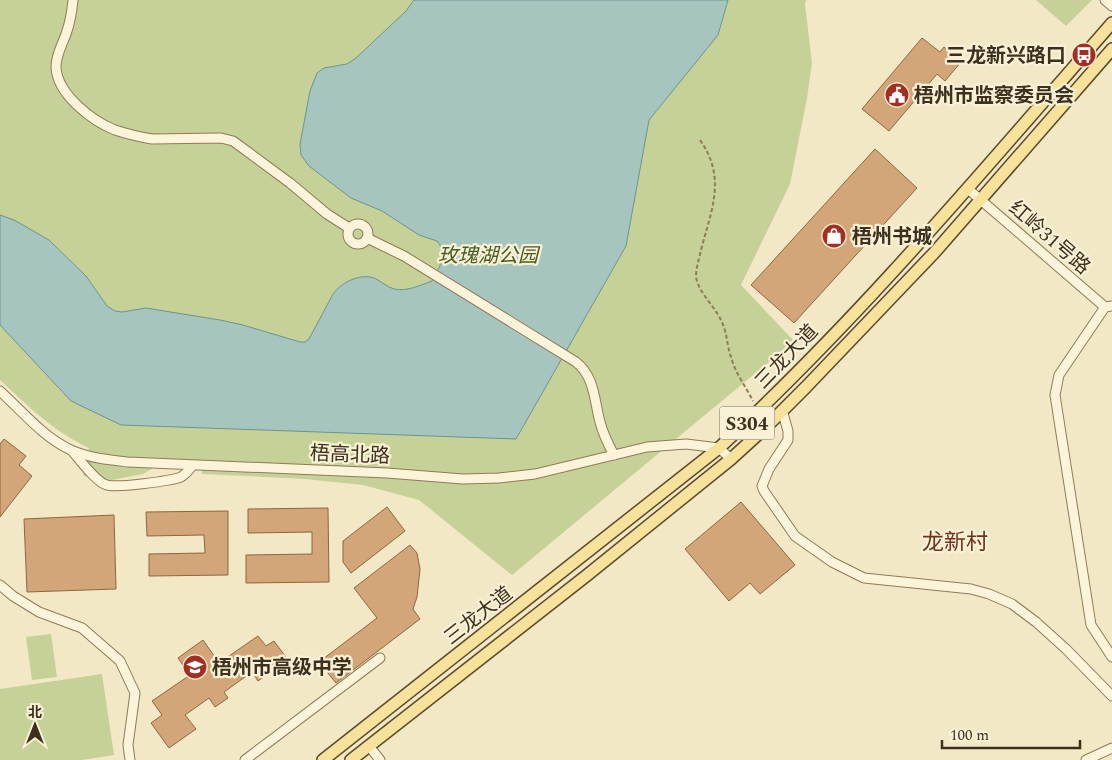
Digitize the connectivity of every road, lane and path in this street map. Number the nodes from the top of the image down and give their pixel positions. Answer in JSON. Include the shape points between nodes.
{"nodes":[{"id":1,"x":73,"y":0,"type":"edge"},
{"id":2,"x":1105,"y":0,"type":"edge"},
{"id":3,"x":1112,"y":6,"type":"edge"},
{"id":4,"x":1112,"y":23,"type":"edge"},
{"id":5,"x":1112,"y":49,"type":"edge"},
{"id":6,"x":700,"y":140,"type":"dead end"},
{"id":7,"x":968,"y":189,"type":"junction"},
{"id":8,"x":980,"y":200,"type":"junction"},
{"id":9,"x":349,"y":228,"type":"junction"},
{"id":10,"x":367,"y":238,"type":"junction"},
{"id":11,"x":1108,"y":306,"type":"edge"},
{"id":12,"x":0,"y":391,"type":"edge"},
{"id":13,"x":782,"y":410,"type":"junction"},
{"id":14,"x":758,"y":412,"type":"junction"},
{"id":15,"x":719,"y":448,"type":"junction"},
{"id":16,"x":71,"y":450,"type":"junction"},
{"id":17,"x":614,"y":454,"type":"junction"},
{"id":18,"x":731,"y":459,"type":"junction"},
{"id":19,"x":192,"y":466,"type":"junction"},
{"id":20,"x":0,"y":585,"type":"edge"},
{"id":21,"x":1112,"y":657,"type":"edge"},
{"id":22,"x":380,"y":658,"type":"dead end"},
{"id":23,"x":1112,"y":696,"type":"edge"},
{"id":24,"x":369,"y":746,"type":"junction"},
{"id":25,"x":1112,"y":748,"type":"edge"},
{"id":26,"x":258,"y":756,"type":"edge"},
{"id":27,"x":130,"y":760,"type":"edge"},
{"id":28,"x":245,"y":760,"type":"edge"},
{"id":29,"x":323,"y":760,"type":"edge"},
{"id":30,"x":351,"y":760,"type":"edge"},
{"id":31,"x":380,"y":760,"type":"edge"},
{"id":32,"x":1086,"y":760,"type":"edge"}],
"edges":[{"from":1,"to":9,"type":"street","via":[[56,68],[59,82],[89,115],[114,130],[152,139],[221,138],[233,141]]},
{"from":2,"to":3,"type":"street"},
{"from":4,"to":7,"type":"main road","name":"三龙大道","number":"S304"},
{"from":5,"to":8,"type":"main road","name":"三龙大道","number":"S304"},
{"from":6,"to":14,"type":"path","via":[[711,157],[716,191],[696,278],[727,331],[732,361]]},
{"from":7,"to":8,"type":"street","name":"红岭31号路"},
{"from":7,"to":14,"type":"main road","name":"三龙大道","number":"S304"},
{"from":8,"to":11,"type":"street","name":"红岭31号路"},
{"from":8,"to":13,"type":"main road","name":"三龙大道","number":"S304","via":[[927,260]]},
{"from":9,"to":10,"type":"street","via":[[361,224],[368,232]]},
{"from":9,"to":10,"type":"street","via":[[347,235],[352,243],[359,245]]},
{"from":10,"to":17,"type":"street","via":[[410,260],[585,369],[604,436]]},
{"from":11,"to":21,"type":"street","via":[[1059,375],[1055,395],[1091,625]]},
{"from":12,"to":16,"type":"street","name":"梧高北路","via":[[53,439]]},
{"from":13,"to":18,"type":"main road","name":"三龙大道","number":"S304"},
{"from":13,"to":23,"type":"street","via":[[788,440],[762,486],[795,536],[832,562],[864,578],[971,589],[1012,604],[1054,638]]},
{"from":14,"to":15,"type":"main road","name":"三龙大道","number":"S304"},
{"from":15,"to":17,"type":"street","name":"梧高北路","via":[[686,444]]},
{"from":15,"to":18,"type":"street"},
{"from":15,"to":29,"type":"main road","name":"三龙大道","number":"S304"},
{"from":16,"to":19,"type":"street","name":"梧高北路","via":[[110,460]]},
{"from":16,"to":19,"type":"street","via":[[106,485],[180,478]]},
{"from":17,"to":19,"type":"street","name":"梧高北路","via":[[534,474],[499,478]]},
{"from":18,"to":24,"type":"main road","name":"三龙大道","number":"S304"},
{"from":20,"to":27,"type":"street","via":[[39,612],[82,628],[120,661],[135,693],[128,745]]},
{"from":22,"to":26,"type":"street"},
{"from":24,"to":30,"type":"main road","name":"三龙大道","number":"S304"},
{"from":24,"to":31,"type":"street"},
{"from":25,"to":32,"type":"street"},
{"from":26,"to":28,"type":"street"}]}
